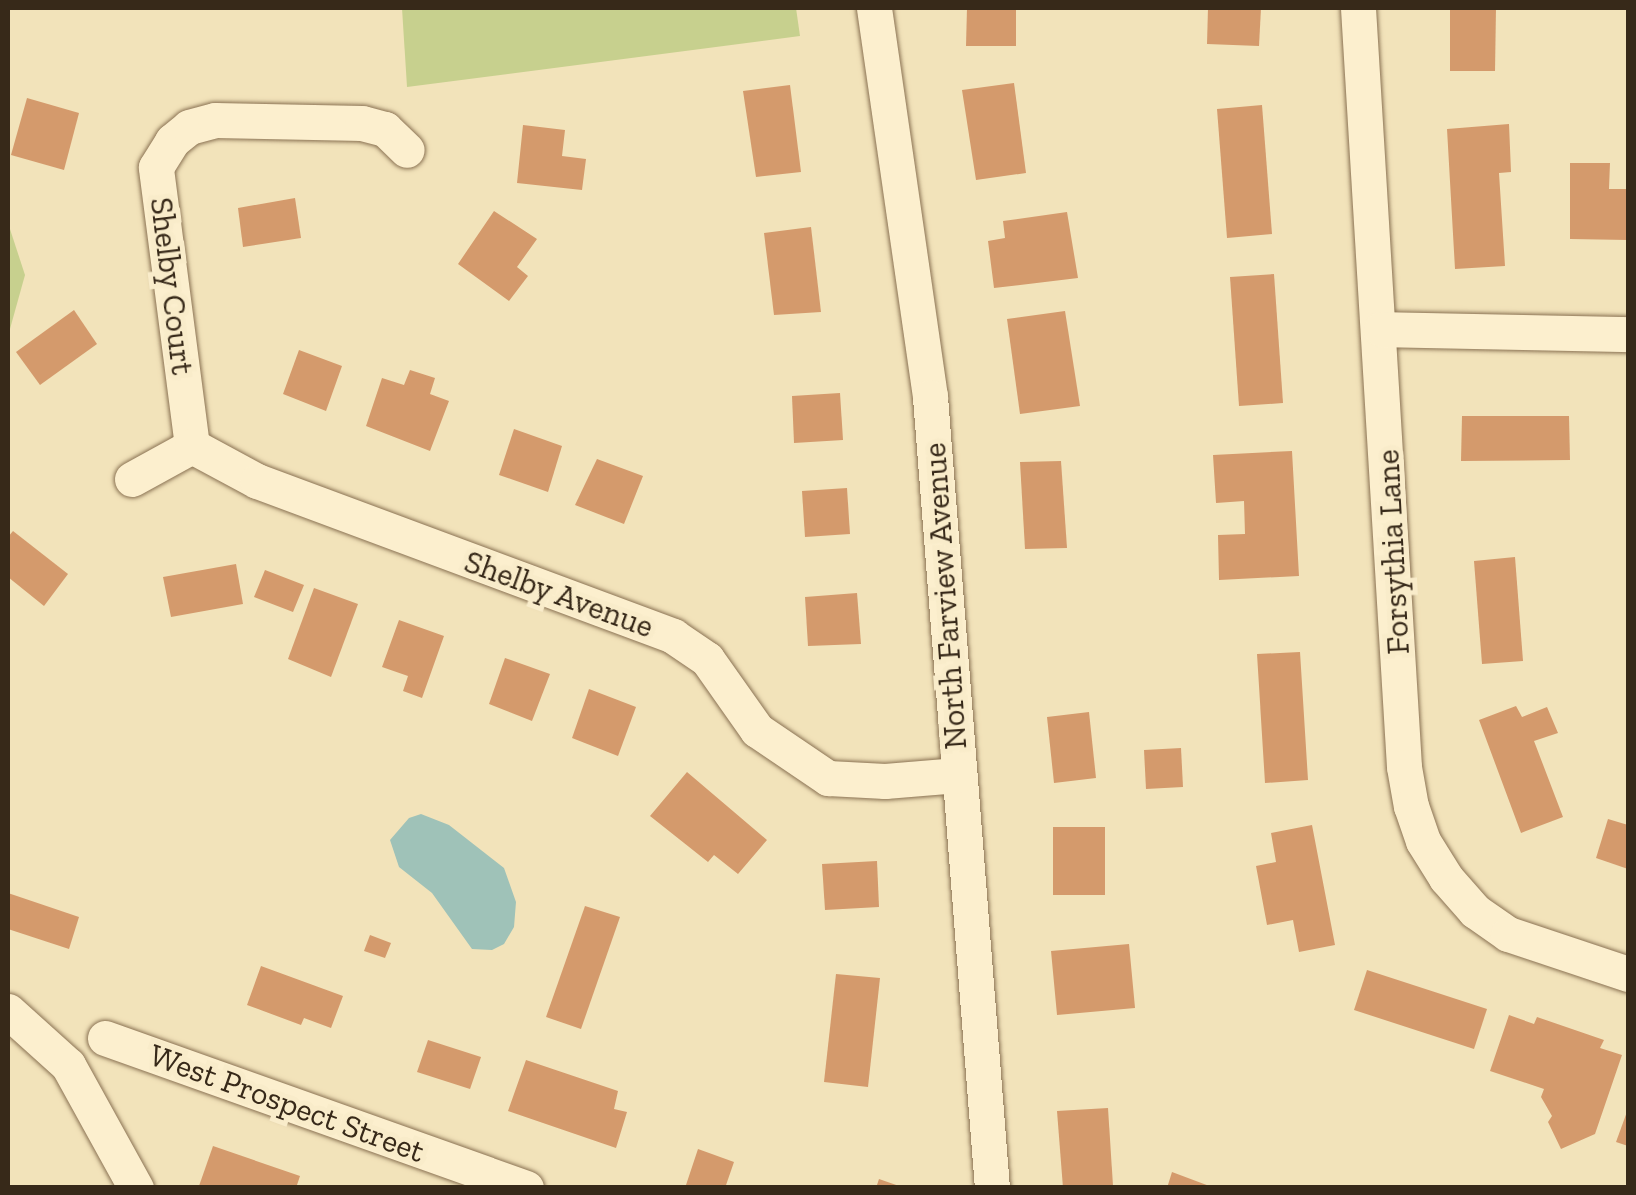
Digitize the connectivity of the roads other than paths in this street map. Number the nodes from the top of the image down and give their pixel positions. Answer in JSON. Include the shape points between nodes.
{"nodes":[{"id":1,"x":874,"y":8,"type":"edge"},
{"id":2,"x":1358,"y":8,"type":"edge"},
{"id":3,"x":407,"y":150,"type":"dead end"},
{"id":4,"x":1380,"y":330,"type":"junction"},
{"id":5,"x":1628,"y":334,"type":"edge"},
{"id":6,"x":192,"y":446,"type":"junction"},
{"id":7,"x":132,"y":479,"type":"dead end"},
{"id":8,"x":958,"y":774,"type":"junction"},
{"id":9,"x":1628,"y":974,"type":"edge"},
{"id":10,"x":8,"y":1011,"type":"edge"},
{"id":11,"x":105,"y":1038,"type":"dead end"},
{"id":12,"x":136,"y":1188,"type":"edge"},
{"id":13,"x":526,"y":1188,"type":"edge"},
{"id":14,"x":992,"y":1188,"type":"edge"}],
"edges":[{"from":1,"to":8,"type":"street","name":"North Farview Avenue","via":[[930,397]]},
{"from":2,"to":4,"type":"street","name":"Forsythia Lane"},
{"from":3,"to":6,"type":"street","name":"Shelby Court","via":[[385,129],[362,123],[214,120],[172,140],[156,167]]},
{"from":4,"to":5,"type":"street"},
{"from":4,"to":9,"type":"street","name":"Forsythia Lane","via":[[1404,767],[1423,841],[1455,889],[1508,934]]},
{"from":6,"to":7,"type":"street"},
{"from":6,"to":8,"type":"street","name":"Shelby Avenue","via":[[257,481],[672,636],[706,659],[757,730],[828,778]]},
{"from":8,"to":14,"type":"street","name":"North Farview Avenue"},
{"from":10,"to":12,"type":"street","via":[[68,1065]]},
{"from":11,"to":13,"type":"street","name":"West Prospect Street"}]}
